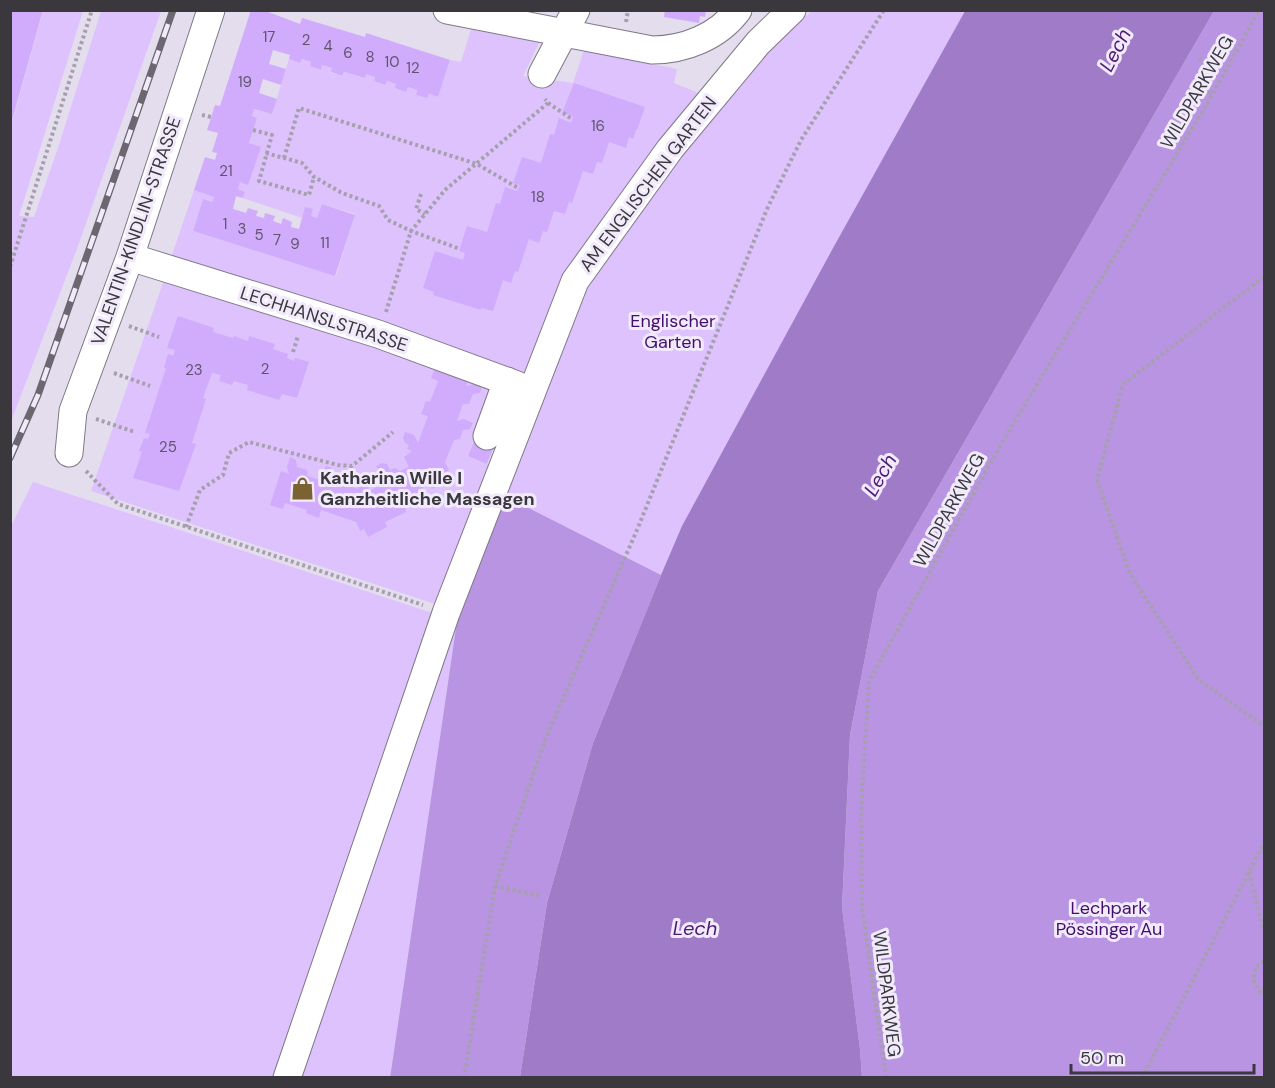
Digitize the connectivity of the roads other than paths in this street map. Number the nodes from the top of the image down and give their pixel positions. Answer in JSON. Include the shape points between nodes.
{"nodes":[{"id":1,"x":212,"y":10,"type":"edge"},
{"id":2,"x":447,"y":10,"type":"edge"},
{"id":3,"x":576,"y":10,"type":"edge"},
{"id":4,"x":738,"y":10,"type":"edge"},
{"id":5,"x":792,"y":10,"type":"edge"},
{"id":6,"x":558,"y":26,"type":"edge"},
{"id":7,"x":542,"y":85,"type":"road end"},
{"id":8,"x":130,"y":257,"type":"junction"},
{"id":9,"x":487,"y":436,"type":"dead end"},
{"id":10,"x":69,"y":453,"type":"road end"},
{"id":11,"x":287,"y":1077,"type":"edge"}],
"edges":[{"from":1,"to":8,"type":"street","name":"VALENTIN-KINDLIN-STRASSE"},
{"from":2,"to":6,"type":"street"},
{"from":3,"to":6,"type":"street"},
{"from":4,"to":6,"type":"street","via":[[730,21],[702,39],[669,50],[652,50]]},
{"from":5,"to":11,"type":"street","name":"AM ENGLISCHEN GARTEN","via":[[758,43],[670,149],[575,281],[446,613]]},
{"from":6,"to":7,"type":"street"},
{"from":8,"to":9,"type":"street","name":"LECHHANSLSTRASSE","via":[[378,334],[512,383]]},
{"from":8,"to":10,"type":"street","name":"VALENTIN-KINDLIN-STRASSE","via":[[73,411]]}]}
